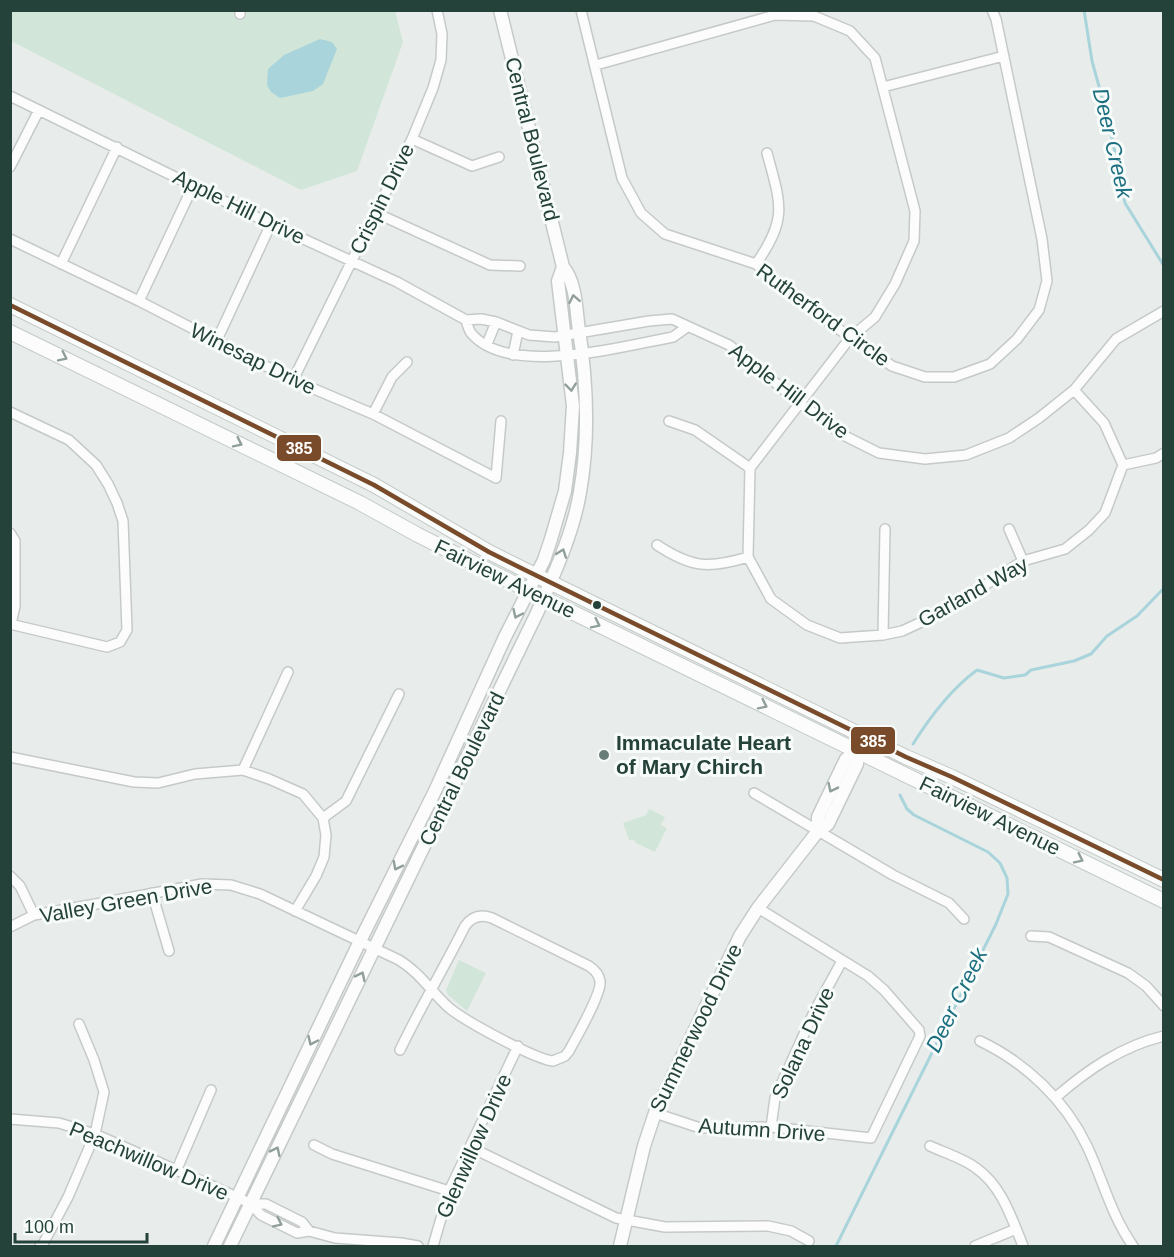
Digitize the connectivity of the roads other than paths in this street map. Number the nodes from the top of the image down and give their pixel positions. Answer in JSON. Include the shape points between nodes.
{"nodes":[{"id":1,"x":437,"y":10,"type":"edge"},
{"id":2,"x":500,"y":10,"type":"edge"},
{"id":3,"x":581,"y":10,"type":"edge"},
{"id":4,"x":992,"y":10,"type":"edge"},
{"id":5,"x":1004,"y":56,"type":"junction"},
{"id":6,"x":596,"y":65,"type":"junction"},
{"id":7,"x":883,"y":87,"type":"junction"},
{"id":8,"x":10,"y":96,"type":"edge"},
{"id":9,"x":39,"y":110,"type":"junction"},
{"id":10,"x":412,"y":139,"type":"junction"},
{"id":11,"x":117,"y":147,"type":"junction"},
{"id":12,"x":767,"y":153,"type":"dead end"},
{"id":13,"x":499,"y":157,"type":"dead end"},
{"id":14,"x":10,"y":167,"type":"edge"},
{"id":15,"x":193,"y":186,"type":"junction"},
{"id":16,"x":376,"y":213,"type":"junction"},
{"id":17,"x":271,"y":224,"type":"junction"},
{"id":18,"x":10,"y":239,"type":"edge"},
{"id":19,"x":353,"y":261,"type":"junction"},
{"id":20,"x":61,"y":264,"type":"junction"},
{"id":21,"x":756,"y":264,"type":"junction"},
{"id":22,"x":520,"y":266,"type":"dead end"},
{"id":23,"x":563,"y":267,"type":"junction"},
{"id":24,"x":139,"y":301,"type":"junction"},
{"id":25,"x":10,"y":305,"type":"edge"},
{"id":26,"x":1164,"y":311,"type":"edge"},
{"id":27,"x":466,"y":320,"type":"junction"},
{"id":28,"x":649,"y":321,"type":"junction"},
{"id":29,"x":496,"y":322,"type":"junction"},
{"id":30,"x":623,"y":325,"type":"junction"},
{"id":31,"x":687,"y":327,"type":"junction"},
{"id":32,"x":518,"y":331,"type":"junction"},
{"id":33,"x":10,"y":332,"type":"edge"},
{"id":34,"x":580,"y":332,"type":"junction"},
{"id":35,"x":565,"y":334,"type":"junction"},
{"id":36,"x":850,"y":338,"type":"junction"},
{"id":37,"x":650,"y":341,"type":"junction"},
{"id":38,"x":216,"y":342,"type":"junction"},
{"id":39,"x":486,"y":344,"type":"junction"},
{"id":40,"x":626,"y":345,"type":"junction"},
{"id":41,"x":583,"y":353,"type":"junction"},
{"id":42,"x":513,"y":355,"type":"junction"},
{"id":43,"x":567,"y":355,"type":"junction"},
{"id":44,"x":408,"y":362,"type":"dead end"},
{"id":45,"x":293,"y":380,"type":"junction"},
{"id":46,"x":1074,"y":390,"type":"junction"},
{"id":47,"x":799,"y":402,"type":"junction"},
{"id":48,"x":10,"y":412,"type":"edge"},
{"id":49,"x":373,"y":414,"type":"junction"},
{"id":50,"x":501,"y":421,"type":"dead end"},
{"id":51,"x":669,"y":422,"type":"dead end"},
{"id":52,"x":1164,"y":453,"type":"edge"},
{"id":53,"x":1124,"y":465,"type":"junction"},
{"id":54,"x":750,"y":468,"type":"junction"},
{"id":55,"x":885,"y":529,"type":"dead end"},
{"id":56,"x":1009,"y":529,"type":"dead end"},
{"id":57,"x":10,"y":533,"type":"edge"},
{"id":58,"x":657,"y":545,"type":"dead end"},
{"id":59,"x":748,"y":557,"type":"junction"},
{"id":60,"x":1023,"y":561,"type":"junction"},
{"id":61,"x":536,"y":576,"type":"junction"},
{"id":62,"x":550,"y":583,"type":"junction"},
{"id":63,"x":528,"y":591,"type":"junction"},
{"id":64,"x":543,"y":598,"type":"junction"},
{"id":65,"x":11,"y":624,"type":"edge"},
{"id":66,"x":883,"y":635,"type":"junction"},
{"id":67,"x":288,"y":672,"type":"dead end"},
{"id":68,"x":399,"y":694,"type":"dead end"},
{"id":69,"x":864,"y":736,"type":"junction"},
{"id":70,"x":857,"y":751,"type":"junction"},
{"id":71,"x":10,"y":757,"type":"edge"},
{"id":72,"x":243,"y":770,"type":"junction"},
{"id":73,"x":754,"y":793,"type":"dead end"},
{"id":74,"x":323,"y":818,"type":"junction"},
{"id":75,"x":818,"y":831,"type":"junction"},
{"id":76,"x":10,"y":876,"type":"edge"},
{"id":77,"x":1164,"y":880,"type":"edge"},
{"id":78,"x":152,"y":893,"type":"junction"},
{"id":79,"x":1164,"y":901,"type":"edge"},
{"id":80,"x":758,"y":908,"type":"junction"},
{"id":81,"x":295,"y":911,"type":"junction"},
{"id":82,"x":34,"y":915,"type":"junction"},
{"id":83,"x":964,"y":919,"type":"dead end"},
{"id":84,"x":10,"y":927,"type":"edge"},
{"id":85,"x":1031,"y":936,"type":"dead end"},
{"id":86,"x":360,"y":941,"type":"junction"},
{"id":87,"x":374,"y":948,"type":"junction"},
{"id":88,"x":169,"y":951,"type":"dead end"},
{"id":89,"x":842,"y":961,"type":"junction"},
{"id":90,"x":432,"y":990,"type":"junction"},
{"id":91,"x":1164,"y":1006,"type":"edge"},
{"id":92,"x":79,"y":1024,"type":"dead end"},
{"id":93,"x":1164,"y":1036,"type":"edge"},
{"id":94,"x":980,"y":1041,"type":"dead end"},
{"id":95,"x":518,"y":1046,"type":"junction"},
{"id":96,"x":400,"y":1050,"type":"dead end"},
{"id":97,"x":211,"y":1090,"type":"dead end"},
{"id":98,"x":1055,"y":1098,"type":"junction"},
{"id":99,"x":654,"y":1113,"type":"junction"},
{"id":100,"x":10,"y":1119,"type":"edge"},
{"id":101,"x":771,"y":1127,"type":"junction"},
{"id":102,"x":95,"y":1134,"type":"junction"},
{"id":103,"x":314,"y":1145,"type":"dead end"},
{"id":104,"x":930,"y":1146,"type":"dead end"},
{"id":105,"x":470,"y":1147,"type":"junction"},
{"id":106,"x":177,"y":1169,"type":"junction"},
{"id":107,"x":449,"y":1191,"type":"junction"},
{"id":108,"x":237,"y":1197,"type":"junction"},
{"id":109,"x":251,"y":1204,"type":"junction"},
{"id":110,"x":626,"y":1220,"type":"junction"},
{"id":111,"x":1016,"y":1229,"type":"junction"},
{"id":112,"x":809,"y":1241,"type":"dead end"},
{"id":113,"x":44,"y":1246,"type":"edge"},
{"id":114,"x":214,"y":1246,"type":"edge"},
{"id":115,"x":230,"y":1246,"type":"edge"},
{"id":116,"x":418,"y":1246,"type":"edge"},
{"id":117,"x":433,"y":1246,"type":"edge"},
{"id":118,"x":620,"y":1246,"type":"edge"},
{"id":119,"x":975,"y":1246,"type":"edge"},
{"id":120,"x":1023,"y":1246,"type":"edge"},
{"id":121,"x":1133,"y":1246,"type":"edge"}],
"edges":[{"from":1,"to":10,"type":"street","name":"Crispin Drive","via":[[442,34],[441,60]]},
{"from":2,"to":23,"type":"street","name":"Central Boulevard"},
{"from":3,"to":6,"type":"street","name":"Rutherford Circle"},
{"from":4,"to":5,"type":"street","name":"Rutherford Circle"},
{"from":5,"to":7,"type":"street"},
{"from":5,"to":36,"type":"street","name":"Rutherford Circle","via":[[1042,238],[1047,281],[1039,310],[1017,339],[990,364],[954,377],[925,377],[892,366]]},
{"from":6,"to":7,"type":"street","via":[[775,15],[814,16],[850,31],[875,58]]},
{"from":6,"to":21,"type":"street","name":"Rutherford Circle","via":[[622,178],[641,213],[665,234]]},
{"from":7,"to":36,"type":"street","via":[[915,211],[914,241],[875,317]]},
{"from":8,"to":9,"type":"street","name":"Apple Hill Drive"},
{"from":9,"to":11,"type":"street","name":"Apple Hill Drive"},
{"from":9,"to":14,"type":"street"},
{"from":10,"to":13,"type":"street","via":[[472,166]]},
{"from":10,"to":16,"type":"street","name":"Crispin Drive"},
{"from":11,"to":15,"type":"street","name":"Apple Hill Drive"},
{"from":11,"to":20,"type":"street"},
{"from":12,"to":21,"type":"street","via":[[780,201],[778,226]]},
{"from":15,"to":17,"type":"street","name":"Apple Hill Drive"},
{"from":15,"to":24,"type":"street"},
{"from":16,"to":19,"type":"street","name":"Crispin Drive"},
{"from":16,"to":22,"type":"street","via":[[490,265]]},
{"from":17,"to":19,"type":"street","name":"Apple Hill Drive"},
{"from":17,"to":38,"type":"street"},
{"from":18,"to":20,"type":"street","name":"Winesap Drive"},
{"from":19,"to":27,"type":"street","name":"Apple Hill Drive"},
{"from":19,"to":45,"type":"street","name":"Crispin Drive"},
{"from":20,"to":24,"type":"street","name":"Winesap Drive"},
{"from":21,"to":36,"type":"street","name":"Rutherford Circle"},
{"from":34,"to":23,"type":"street","name":"Central Boulevard","one_way":true,"via":[[570,274]]},
{"from":23,"to":35,"type":"street","name":"Central Boulevard","via":[[558,281]]},
{"from":24,"to":38,"type":"street","name":"Winesap Drive"},
{"from":25,"to":61,"type":"main road","name":"Fairview Avenue","via":[[374,485]]},
{"from":26,"to":46,"type":"street","name":"Apple Hill Drive","via":[[1116,339]]},
{"from":27,"to":29,"type":"street","name":"Apple Hill Drive"},
{"from":27,"to":39,"type":"street","name":"Apple Hill Drive","via":[[471,333]]},
{"from":28,"to":30,"type":"street","name":"Apple Hill Drive"},
{"from":28,"to":31,"type":"street","name":"Apple Hill Drive","via":[[672,319]]},
{"from":28,"to":37,"type":"street"},
{"from":29,"to":32,"type":"street","name":"Apple Hill Drive"},
{"from":29,"to":39,"type":"street"},
{"from":30,"to":34,"type":"street","name":"Apple Hill Drive"},
{"from":30,"to":40,"type":"street"},
{"from":31,"to":37,"type":"street","name":"Apple Hill Drive","via":[[673,337]]},
{"from":31,"to":47,"type":"street","name":"Apple Hill Drive","via":[[729,345]]},
{"from":32,"to":35,"type":"street","name":"Apple Hill Drive","via":[[555,337]]},
{"from":32,"to":42,"type":"street"},
{"from":33,"to":63,"type":"main road","name":"Fairview Avenue","one_way":true,"via":[[360,502]]},
{"from":34,"to":35,"type":"street","name":"Apple Hill Drive"},
{"from":34,"to":41,"type":"street","name":"Central Boulevard"},
{"from":35,"to":43,"type":"street","name":"Central Boulevard"},
{"from":36,"to":47,"type":"street"},
{"from":37,"to":40,"type":"street","name":"Apple Hill Drive"},
{"from":38,"to":45,"type":"street","name":"Winesap Drive"},
{"from":39,"to":42,"type":"street","name":"Apple Hill Drive"},
{"from":40,"to":41,"type":"street","name":"Apple Hill Drive"},
{"from":41,"to":43,"type":"street","name":"Apple Hill Drive"},
{"from":62,"to":41,"type":"street","name":"Central Boulevard","one_way":true,"via":[[580,494],[588,406]]},
{"from":42,"to":43,"type":"street","name":"Apple Hill Drive"},
{"from":43,"to":61,"type":"street","name":"Central Boulevard","one_way":true,"via":[[573,406],[565,491]]},
{"from":44,"to":49,"type":"street","via":[[392,377]]},
{"from":45,"to":49,"type":"street","name":"Winesap Drive"},
{"from":46,"to":47,"type":"street","name":"Apple Hill Drive","via":[[1009,438],[966,455],[925,459],[879,453],[843,435]]},
{"from":46,"to":53,"type":"street","via":[[1104,423]]},
{"from":47,"to":54,"type":"street"},
{"from":48,"to":65,"type":"street","via":[[69,440],[96,465],[108,484],[123,522],[127,630],[120,642],[106,647]]},
{"from":49,"to":50,"type":"street","name":"Winesap Drive","via":[[496,478]]},
{"from":51,"to":54,"type":"street","via":[[694,430]]},
{"from":52,"to":53,"type":"street"},
{"from":53,"to":60,"type":"street","name":"Garland Way","via":[[1105,513],[1089,530],[1065,549]]},
{"from":54,"to":59,"type":"street","name":"Garland Way"},
{"from":55,"to":66,"type":"street"},
{"from":56,"to":60,"type":"street"},
{"from":57,"to":65,"type":"street","via":[[15,541],[16,597]]},
{"from":58,"to":59,"type":"street","via":[[676,558],[699,564],[722,565]]},
{"from":59,"to":66,"type":"street","name":"Garland Way","via":[[771,599],[807,625],[840,638]]},
{"from":60,"to":66,"type":"street","name":"Garland Way","via":[[939,614]]},
{"from":61,"to":62,"type":"main road","name":"Fairview Avenue"},
{"from":61,"to":63,"type":"street","name":"Central Boulevard"},
{"from":62,"to":64,"type":"street","name":"Central Boulevard"},
{"from":62,"to":69,"type":"main road","name":"Fairview Avenue"},
{"from":63,"to":64,"type":"main road","name":"Fairview Avenue"},
{"from":63,"to":86,"type":"street","name":"Central Boulevard","one_way":true},
{"from":64,"to":70,"type":"main road","name":"Fairview Avenue","one_way":true},
{"from":64,"to":87,"type":"street","name":"Central Boulevard"},
{"from":67,"to":72,"type":"street"},
{"from":68,"to":74,"type":"street","via":[[346,801]]},
{"from":69,"to":70,"type":"street","name":"Summerwood Drive"},
{"from":69,"to":77,"type":"main road","name":"Fairview Avenue"},
{"from":70,"to":75,"type":"street","name":"Summerwood Drive","via":[[857,764],[828,824]]},
{"from":70,"to":79,"type":"main road","name":"Fairview Avenue","one_way":true},
{"from":71,"to":72,"type":"street","via":[[134,782],[158,783],[195,774]]},
{"from":72,"to":74,"type":"street","via":[[303,794]]},
{"from":73,"to":75,"type":"street"},
{"from":74,"to":81,"type":"street","via":[[324,857]]},
{"from":75,"to":80,"type":"street","name":"Summerwood Drive"},
{"from":75,"to":83,"type":"street","via":[[949,903]]},
{"from":76,"to":82,"type":"street","via":[[20,886]]},
{"from":78,"to":81,"type":"street","name":"Valley Green Drive","via":[[202,884],[231,885]]},
{"from":78,"to":82,"type":"street","name":"Valley Green Drive"},
{"from":78,"to":88,"type":"street"},
{"from":80,"to":89,"type":"street"},
{"from":80,"to":99,"type":"street","name":"Summerwood Drive","via":[[740,936]]},
{"from":81,"to":86,"type":"street","name":"Valley Green Drive"},
{"from":82,"to":84,"type":"street","name":"Valley Green Drive"},
{"from":85,"to":91,"type":"street","via":[[1049,937],[1128,973]]},
{"from":86,"to":87,"type":"street","name":"Valley Green Drive"},
{"from":86,"to":108,"type":"street","name":"Central Boulevard","one_way":true},
{"from":87,"to":90,"type":"street","name":"Valley Green Drive","via":[[409,966]]},
{"from":109,"to":87,"type":"street","name":"Central Boulevard","one_way":true},
{"from":89,"to":101,"type":"street","name":"Solana Drive","via":[[775,1098]]},
{"from":89,"to":101,"type":"street","name":"Autumn Drive","via":[[884,990],[919,1029],[920,1036],[871,1138]]},
{"from":90,"to":95,"type":"street","name":"Valley Green Drive","via":[[460,1017]]},
{"from":90,"to":95,"type":"street","name":"Valley Green Drive","via":[[465,926],[482,915],[597,973],[600,980],[596,997],[566,1056],[550,1061]]},
{"from":90,"to":96,"type":"street"},
{"from":92,"to":102,"type":"street","via":[[104,1092]]},
{"from":93,"to":98,"type":"street","via":[[1095,1066]]},
{"from":94,"to":98,"type":"street","via":[[1013,1060]]},
{"from":95,"to":105,"type":"street","name":"Glenwillow Drive"},
{"from":97,"to":106,"type":"street"},
{"from":98,"to":121,"type":"street","via":[[1087,1146],[1116,1219]]},
{"from":99,"to":101,"type":"street","name":"Autumn Drive","via":[[700,1128]]},
{"from":99,"to":110,"type":"street","name":"Summerwood Drive"},
{"from":100,"to":102,"type":"street","name":"Peachwillow Drive","via":[[59,1123]]},
{"from":102,"to":106,"type":"street","name":"Peachwillow Drive"},
{"from":102,"to":113,"type":"street"},
{"from":103,"to":107,"type":"street"},
{"from":104,"to":111,"type":"street","via":[[976,1167],[990,1180]]},
{"from":105,"to":107,"type":"street","name":"Glenwillow Drive"},
{"from":105,"to":110,"type":"street"},
{"from":106,"to":108,"type":"street","name":"Peachwillow Drive"},
{"from":107,"to":117,"type":"street","name":"Glenwillow Drive"},
{"from":108,"to":109,"type":"street","name":"Peachwillow Drive"},
{"from":108,"to":114,"type":"street","name":"Central Boulevard"},
{"from":109,"to":115,"type":"street","name":"Central Boulevard"},
{"from":109,"to":116,"type":"street","name":"Peachwillow Drive","via":[[266,1204],[302,1222],[309,1231],[335,1238]]},
{"from":110,"to":112,"type":"street","via":[[665,1227],[768,1226],[791,1231]]},
{"from":110,"to":118,"type":"street","name":"Summerwood Drive"},
{"from":111,"to":119,"type":"street"},
{"from":111,"to":120,"type":"street"}]}
